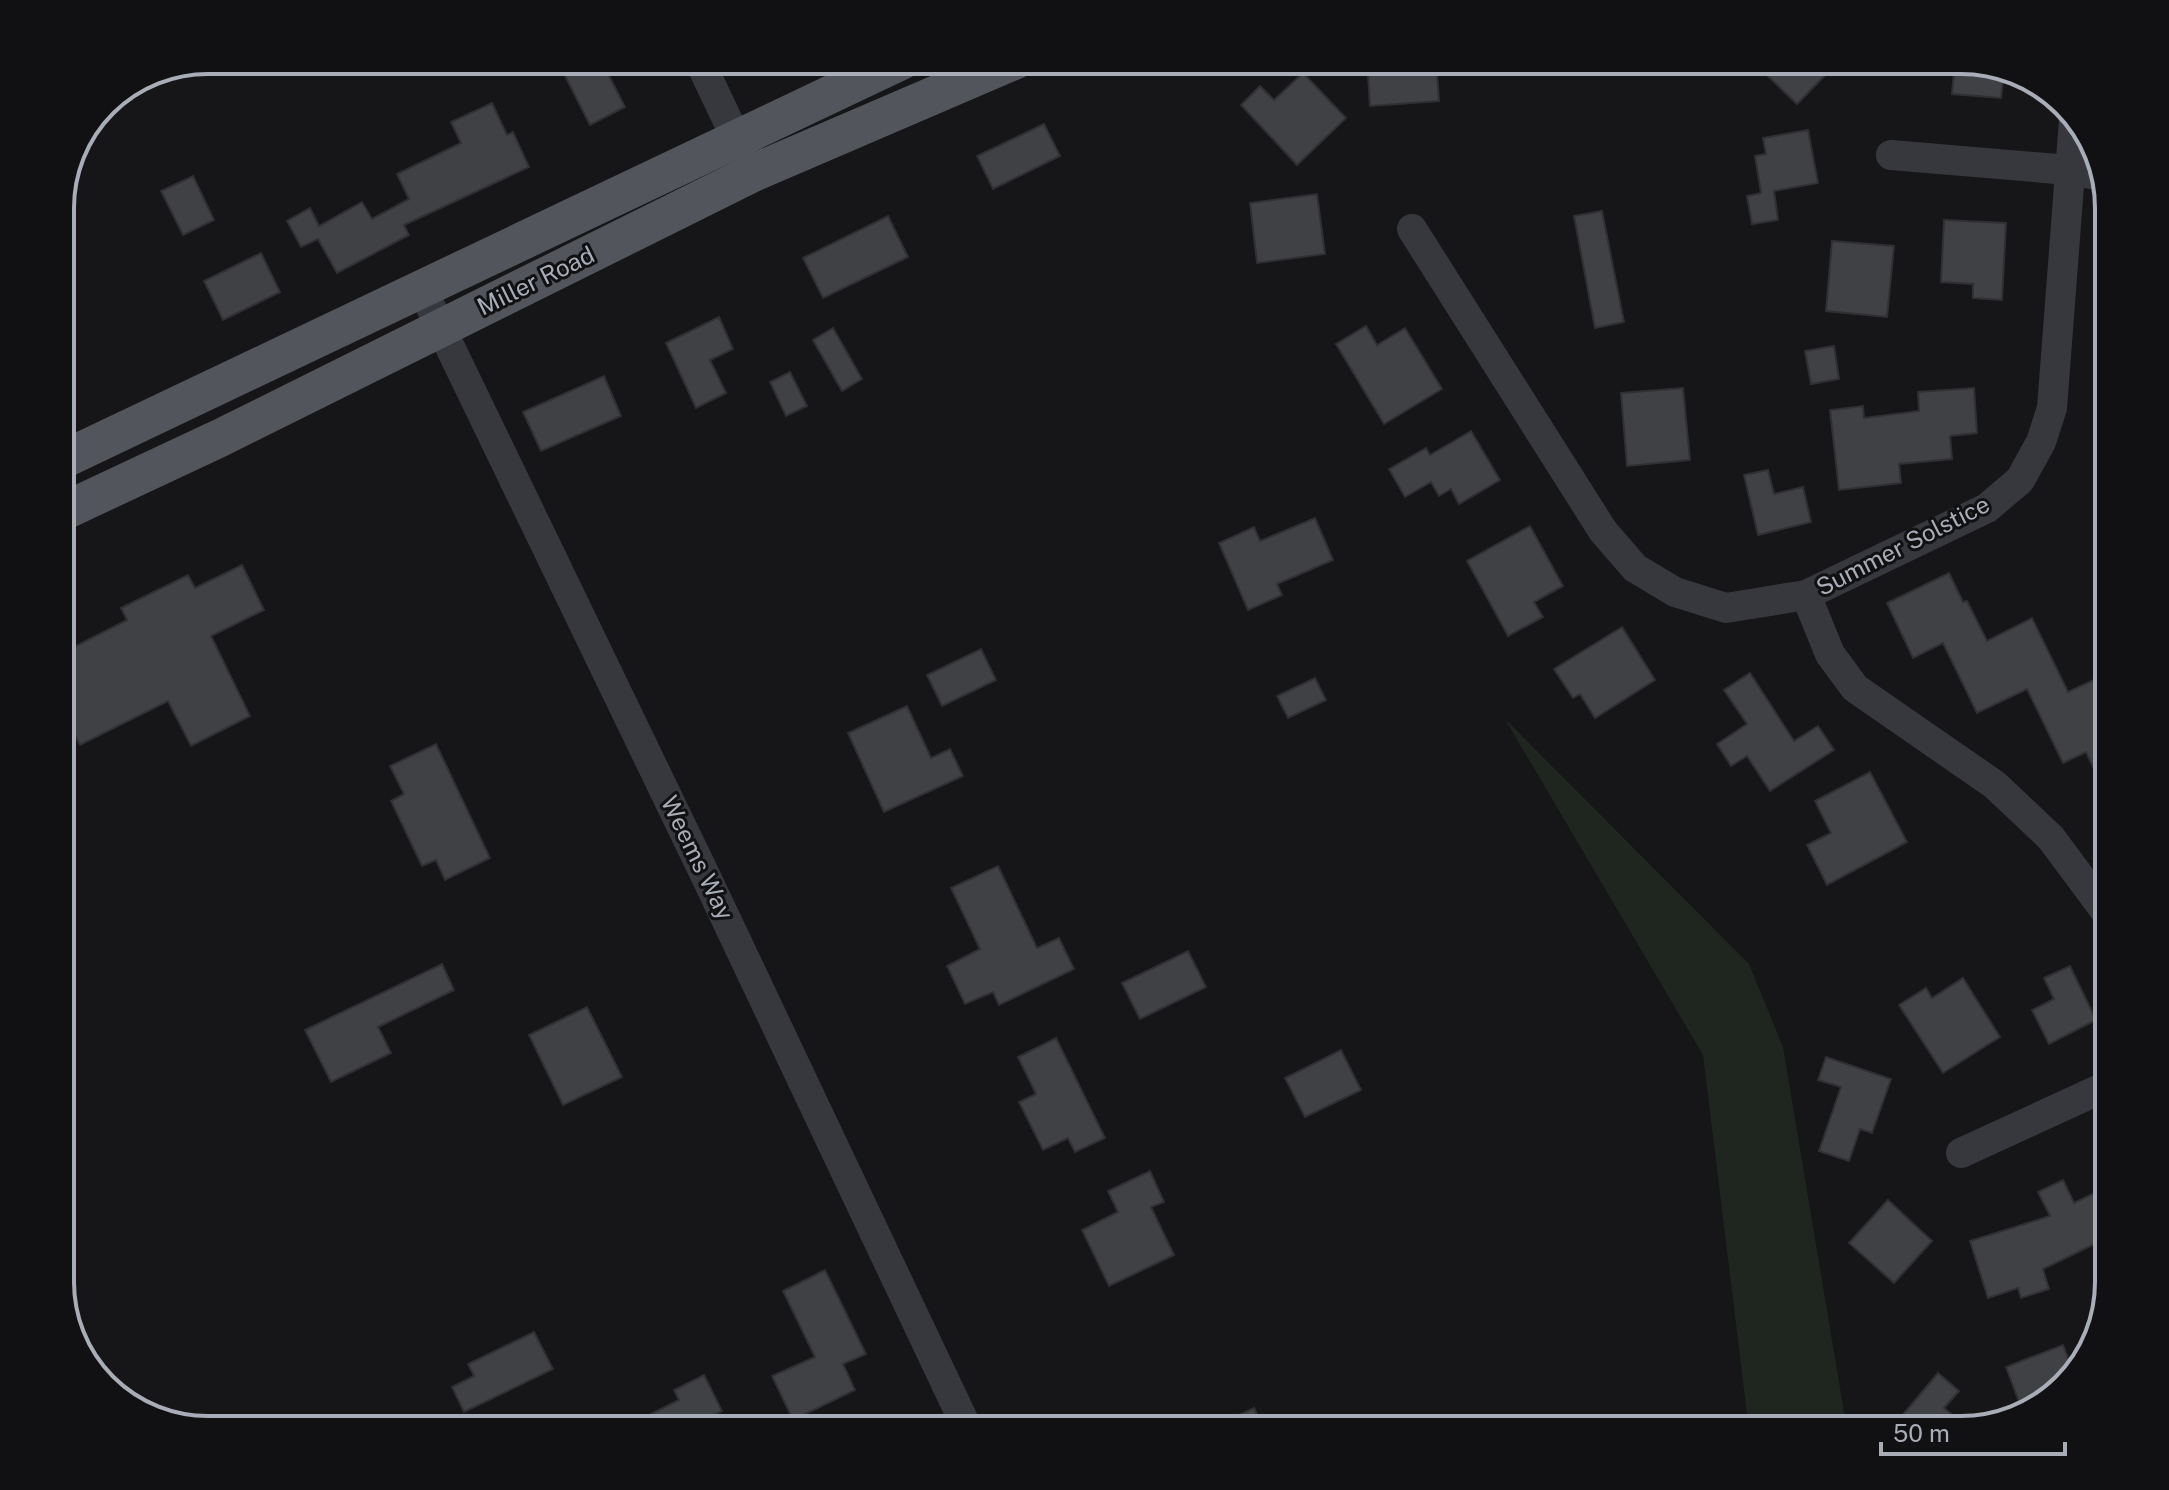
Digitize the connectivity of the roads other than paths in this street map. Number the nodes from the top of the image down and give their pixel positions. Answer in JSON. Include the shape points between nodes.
{"nodes":[{"id":1,"x":706,"y":74,"type":"edge"},
{"id":2,"x":873,"y":74,"type":"edge"},
{"id":3,"x":983,"y":74,"type":"edge"},
{"id":4,"x":2073,"y":135,"type":"edge"},
{"id":5,"x":736,"y":139,"type":"junction"},
{"id":6,"x":1891,"y":155,"type":"dead end"},
{"id":7,"x":2069,"y":170,"type":"junction"},
{"id":8,"x":753,"y":173,"type":"junction"},
{"id":9,"x":2090,"y":174,"type":"edge"},
{"id":10,"x":1412,"y":229,"type":"dead end"},
{"id":11,"x":422,"y":289,"type":"junction"},
{"id":12,"x":441,"y":329,"type":"junction"},
{"id":13,"x":74,"y":454,"type":"edge"},
{"id":14,"x":74,"y":506,"type":"edge"},
{"id":15,"x":1806,"y":595,"type":"junction"},
{"id":16,"x":2095,"y":897,"type":"edge"},
{"id":17,"x":2095,"y":1091,"type":"edge"},
{"id":18,"x":1961,"y":1153,"type":"dead end"},
{"id":19,"x":951,"y":1416,"type":"edge"}],
"edges":[{"from":1,"to":5,"type":"street"},
{"from":2,"to":5,"type":"main road","name":"Miller Road"},
{"from":3,"to":8,"type":"main road","name":"Miller Road"},
{"from":4,"to":7,"type":"street","name":"Summer Solstice"},
{"from":5,"to":8,"type":"street"},
{"from":5,"to":11,"type":"main road","name":"Miller Road"},
{"from":6,"to":7,"type":"street"},
{"from":7,"to":9,"type":"street"},
{"from":7,"to":15,"type":"street","name":"Summer Solstice","via":[[2052,408],[2020,480],[1987,508]]},
{"from":8,"to":12,"type":"main road","name":"Miller Road"},
{"from":10,"to":15,"type":"street","name":"Summer Solstice","via":[[1603,531],[1635,568],[1675,592],[1726,608]]},
{"from":11,"to":12,"type":"street","name":"Weems Way"},
{"from":11,"to":13,"type":"main road","name":"Miller Road"},
{"from":12,"to":14,"type":"main road","name":"Miller Road"},
{"from":12,"to":19,"type":"street","name":"Weems Way","via":[[695,853]]},
{"from":15,"to":16,"type":"street","via":[[1830,654],[1855,688],[1995,785],[2051,838]]},
{"from":17,"to":18,"type":"street"}]}
